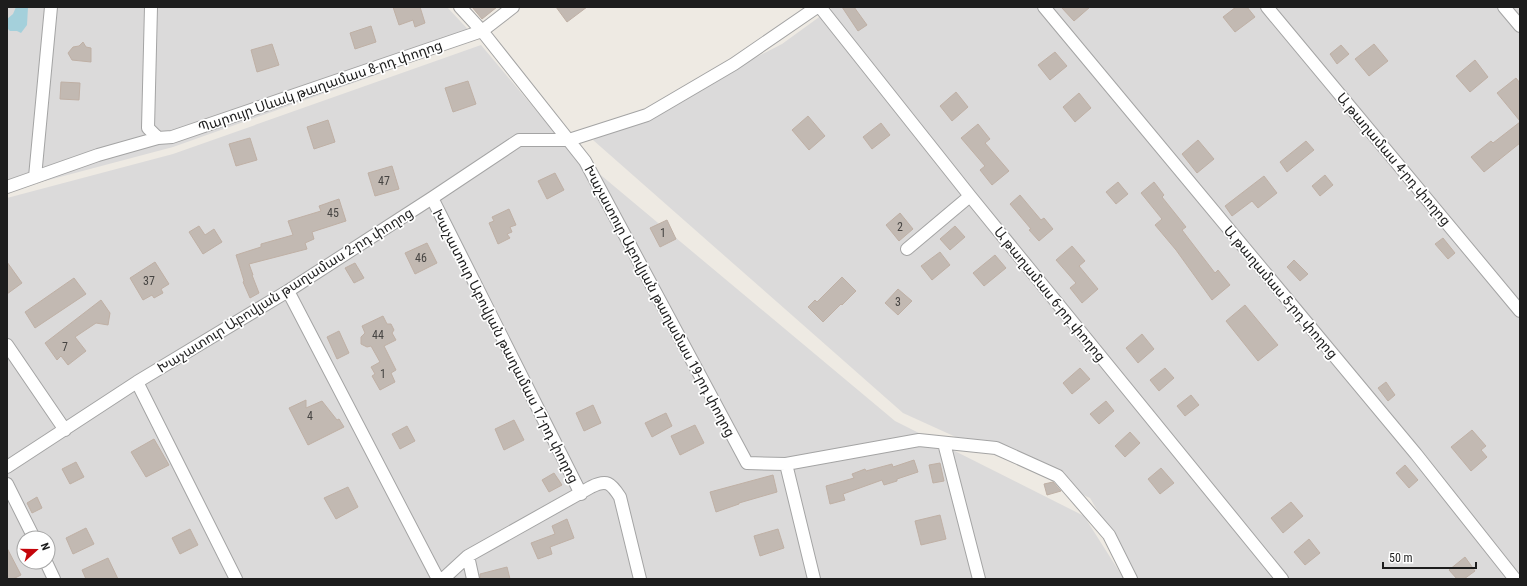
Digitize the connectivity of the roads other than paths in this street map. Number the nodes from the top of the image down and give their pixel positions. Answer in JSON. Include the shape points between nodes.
{"nodes":[{"id":1,"x":51,"y":7,"type":"edge"},
{"id":2,"x":150,"y":7,"type":"edge"},
{"id":3,"x":460,"y":7,"type":"edge"},
{"id":4,"x":512,"y":7,"type":"edge"},
{"id":5,"x":817,"y":7,"type":"edge"},
{"id":6,"x":820,"y":7,"type":"edge"},
{"id":7,"x":1044,"y":7,"type":"edge"},
{"id":8,"x":1267,"y":7,"type":"edge"},
{"id":9,"x":1504,"y":7,"type":"edge"},
{"id":10,"x":1520,"y":26,"type":"edge"},
{"id":11,"x":482,"y":31,"type":"junction"},
{"id":12,"x":158,"y":138,"type":"junction"},
{"id":13,"x":570,"y":140,"type":"junction"},
{"id":14,"x":35,"y":177,"type":"junction"},
{"id":15,"x":7,"y":187,"type":"edge"},
{"id":16,"x":970,"y":196,"type":"junction"},
{"id":17,"x":432,"y":198,"type":"junction"},
{"id":18,"x":907,"y":249,"type":"dead end"},
{"id":19,"x":288,"y":291,"type":"junction"},
{"id":20,"x":1520,"y":311,"type":"edge"},
{"id":21,"x":7,"y":345,"type":"edge"},
{"id":22,"x":137,"y":382,"type":"junction"},
{"id":23,"x":65,"y":430,"type":"junction"},
{"id":24,"x":944,"y":443,"type":"junction"},
{"id":25,"x":786,"y":464,"type":"junction"},
{"id":26,"x":7,"y":467,"type":"edge"},
{"id":27,"x":7,"y":484,"type":"edge"},
{"id":28,"x":581,"y":494,"type":"junction"},
{"id":29,"x":30,"y":530,"type":"edge"},
{"id":30,"x":468,"y":556,"type":"junction"},
{"id":31,"x":236,"y":579,"type":"edge"},
{"id":32,"x":438,"y":579,"type":"edge"},
{"id":33,"x":443,"y":579,"type":"edge"},
{"id":34,"x":473,"y":579,"type":"edge"},
{"id":35,"x":640,"y":579,"type":"edge"},
{"id":36,"x":814,"y":579,"type":"edge"},
{"id":37,"x":979,"y":579,"type":"edge"},
{"id":38,"x":1131,"y":579,"type":"edge"},
{"id":39,"x":1282,"y":579,"type":"edge"},
{"id":40,"x":1515,"y":579,"type":"edge"}],
"edges":[{"from":1,"to":14,"type":"street"},
{"from":2,"to":12,"type":"street","via":[[148,128]]},
{"from":3,"to":11,"type":"street","name":"Խաչատուր Աբովյան թաղամաս 19-րդ փողոց"},
{"from":4,"to":11,"type":"street","name":"Պարույր Սևակ թաղամաս 8-րդ փողոց"},
{"from":5,"to":13,"type":"street","name":"Խաչատուր Աբովյան թաղամաս 2-րդ փողոց","via":[[734,64],[646,115]]},
{"from":6,"to":16,"type":"street","name":"Ա թաղամաս 6-րդ փողոց"},
{"from":7,"to":40,"type":"street","name":"Ա թաղամաս 5-րդ փողոց","via":[[1416,454]]},
{"from":8,"to":20,"type":"street","name":"Ա թաղամաս 4-րդ փողոց"},
{"from":9,"to":10,"type":"street"},
{"from":11,"to":12,"type":"street","name":"Պարույր Սևակ թաղամաս 8-րդ փողոց","via":[[172,137]]},
{"from":11,"to":13,"type":"street","name":"Խաչատուր Աբովյան թաղամաս 19-րդ փողոց"},
{"from":12,"to":14,"type":"street","name":"Պարույր Սևակ թաղամաս 8-րդ փողոց"},
{"from":13,"to":17,"type":"street","name":"Խաչատուր Աբովյան թաղամաս 2-րդ փողոց","via":[[519,140]]},
{"from":13,"to":25,"type":"street","name":"Խաչատուր Աբովյան թաղամաս 19-րդ փողոց","via":[[585,161],[747,463]]},
{"from":14,"to":15,"type":"street"},
{"from":16,"to":18,"type":"street"},
{"from":16,"to":39,"type":"street","name":"Ա թաղամաս 6-րդ փողոց"},
{"from":17,"to":19,"type":"street","name":"Խաչատուր Աբովյան թաղամաս 2-րդ փողոց"},
{"from":17,"to":28,"type":"street","name":"Խաչատուր Աբովյան թաղամաս 17-րդ փողոց"},
{"from":19,"to":22,"type":"street","name":"Խաչատուր Աբովյան թաղամաս 2-րդ փողոց"},
{"from":19,"to":32,"type":"street"},
{"from":21,"to":23,"type":"street"},
{"from":22,"to":23,"type":"street","name":"Խաչատուր Աբովյան թաղամաս 2-րդ փողոց"},
{"from":22,"to":31,"type":"street"},
{"from":23,"to":26,"type":"street","name":"Խաչատուր Աբովյան թաղամաս 2-րդ փողոց"},
{"from":24,"to":25,"type":"street","via":[[919,440]]},
{"from":24,"to":37,"type":"street"},
{"from":24,"to":38,"type":"street","via":[[996,448],[1058,476],[1109,535]]},
{"from":25,"to":36,"type":"street"},
{"from":27,"to":29,"type":"street"},
{"from":28,"to":30,"type":"street"},
{"from":28,"to":35,"type":"street","via":[[600,483],[607,483],[614,488],[620,497]]},
{"from":30,"to":33,"type":"street"},
{"from":30,"to":34,"type":"street"}]}
